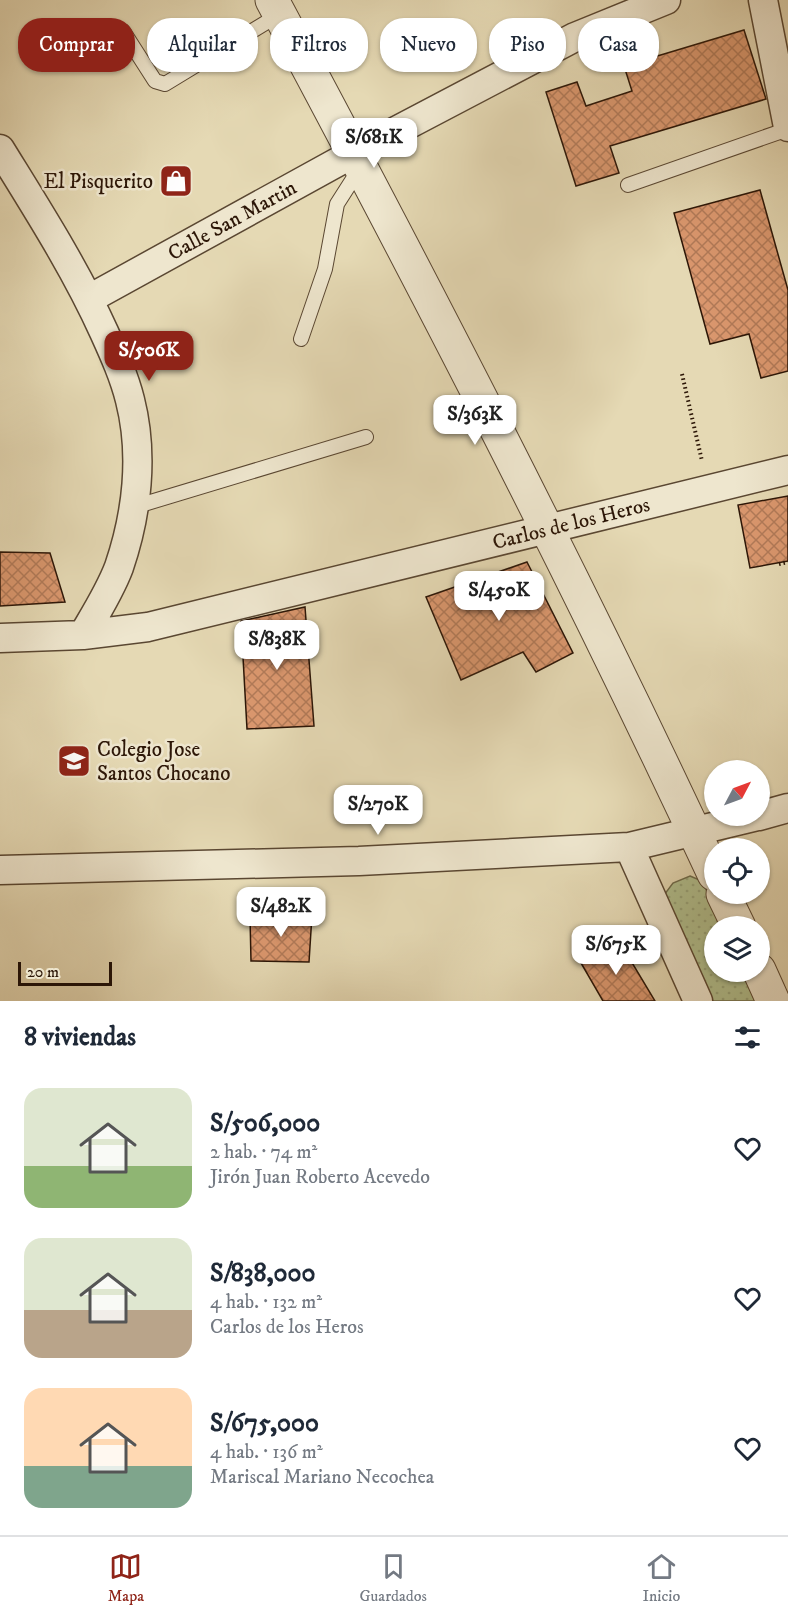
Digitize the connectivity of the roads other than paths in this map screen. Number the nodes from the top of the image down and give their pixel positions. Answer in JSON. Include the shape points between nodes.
{"nodes":[{"id":1,"x":763,"y":0,"type":"edge"},
{"id":2,"x":649,"y":3,"type":"edge"},
{"id":3,"x":276,"y":7,"type":"edge"},
{"id":4,"x":135,"y":50,"type":"edge"},
{"id":5,"x":788,"y":128,"type":"edge"},
{"id":6,"x":0,"y":149,"type":"edge"},
{"id":7,"x":358,"y":160,"type":"junction"},
{"id":8,"x":628,"y":185,"type":"dead end"},
{"id":9,"x":89,"y":299,"type":"junction"},
{"id":10,"x":301,"y":339,"type":"dead end"},
{"id":11,"x":366,"y":437,"type":"dead end"},
{"id":12,"x":788,"y":470,"type":"edge"},
{"id":13,"x":134,"y":507,"type":"junction"},
{"id":14,"x":546,"y":529,"type":"junction"},
{"id":15,"x":83,"y":635,"type":"junction"},
{"id":16,"x":0,"y":638,"type":"edge"},
{"id":17,"x":788,"y":808,"type":"edge"},
{"id":18,"x":770,"y":813,"type":"edge"},
{"id":19,"x":721,"y":826,"type":"edge"},
{"id":20,"x":695,"y":833,"type":"junction"},
{"id":21,"x":629,"y":848,"type":"junction"},
{"id":22,"x":704,"y":852,"type":"edge"},
{"id":23,"x":0,"y":870,"type":"edge"},
{"id":24,"x":765,"y":982,"type":"edge"},
{"id":25,"x":698,"y":1001,"type":"edge"},
{"id":26,"x":774,"y":1001,"type":"edge"}],
"edges":[{"from":1,"to":5,"type":"street"},
{"from":2,"to":7,"type":"street","name":"Calle San Martin","via":[[575,37]]},
{"from":3,"to":4,"type":"lane","via":[[165,84],[155,81]]},
{"from":3,"to":7,"type":"street"},
{"from":5,"to":8,"type":"lane"},
{"from":6,"to":9,"type":"street"},
{"from":7,"to":9,"type":"street","name":"Calle San Martin"},
{"from":7,"to":10,"type":"lane","via":[[337,204],[325,269]]},
{"from":7,"to":14,"type":"street"},
{"from":9,"to":13,"type":"street","via":[[131,402],[137,446]]},
{"from":11,"to":13,"type":"lane"},
{"from":12,"to":14,"type":"street","name":"Carlos de los Heros"},
{"from":13,"to":15,"type":"street","via":[[118,568]]},
{"from":14,"to":15,"type":"street","name":"Carlos de los Heros","via":[[148,627]]},
{"from":14,"to":20,"type":"street"},
{"from":15,"to":16,"type":"street","name":"Carlos de los Heros"},
{"from":17,"to":18,"type":"street"},
{"from":19,"to":20,"type":"street"},
{"from":20,"to":21,"type":"street"},
{"from":20,"to":22,"type":"street"},
{"from":21,"to":23,"type":"street","via":[[359,861]]},
{"from":21,"to":25,"type":"street"},
{"from":24,"to":26,"type":"street"}]}
